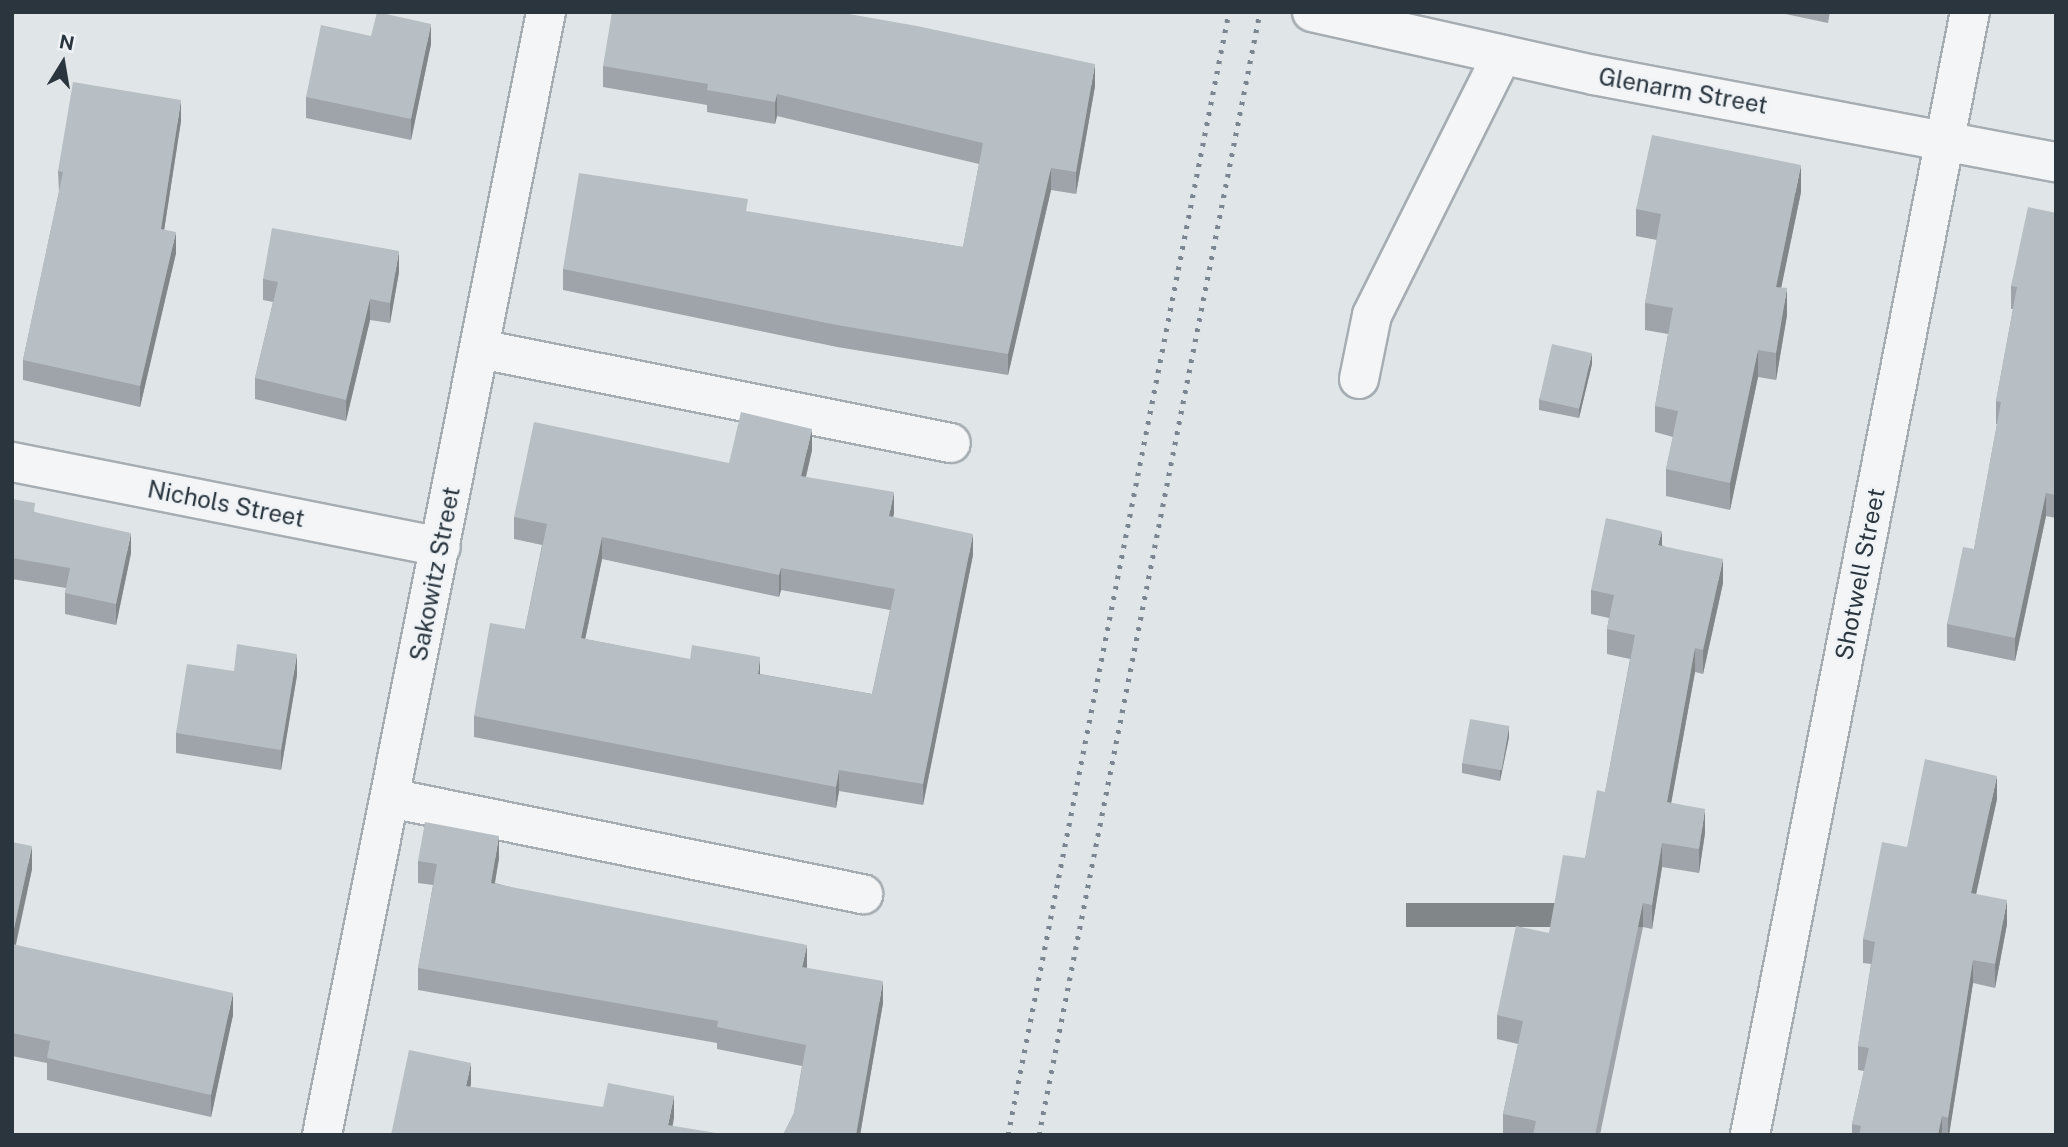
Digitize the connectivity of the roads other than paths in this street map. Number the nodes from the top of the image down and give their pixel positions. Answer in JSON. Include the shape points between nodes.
{"nodes":[{"id":1,"x":546,"y":12,"type":"edge"},
{"id":2,"x":1312,"y":12,"type":"edge"},
{"id":3,"x":1970,"y":12,"type":"edge"},
{"id":4,"x":1502,"y":55,"type":"junction"},
{"id":5,"x":1946,"y":138,"type":"junction"},
{"id":6,"x":2056,"y":162,"type":"edge"},
{"id":7,"x":480,"y":349,"type":"junction"},
{"id":8,"x":1359,"y":379,"type":"dead end"},
{"id":9,"x":951,"y":443,"type":"dead end"},
{"id":10,"x":12,"y":462,"type":"edge"},
{"id":11,"x":441,"y":547,"type":"junction"},
{"id":12,"x":390,"y":798,"type":"junction"},
{"id":13,"x":863,"y":894,"type":"dead end"},
{"id":14,"x":321,"y":1135,"type":"edge"},
{"id":15,"x":1750,"y":1135,"type":"edge"}],
"edges":[{"from":1,"to":7,"type":"street","name":"Sakowitz Street"},
{"from":2,"to":4,"type":"street","name":"Glenarm Street"},
{"from":3,"to":5,"type":"street","name":"Shotwell Street"},
{"from":4,"to":5,"type":"street","name":"Glenarm Street"},
{"from":4,"to":8,"type":"street","via":[[1372,315]]},
{"from":5,"to":6,"type":"street","name":"Glenarm Street"},
{"from":5,"to":15,"type":"street","name":"Shotwell Street"},
{"from":7,"to":9,"type":"street"},
{"from":7,"to":11,"type":"street","name":"Sakowitz Street"},
{"from":10,"to":11,"type":"street","name":"Nichols Street"},
{"from":11,"to":12,"type":"street","name":"Sakowitz Street"},
{"from":12,"to":13,"type":"street"},
{"from":12,"to":14,"type":"street","name":"Sakowitz Street"}]}
